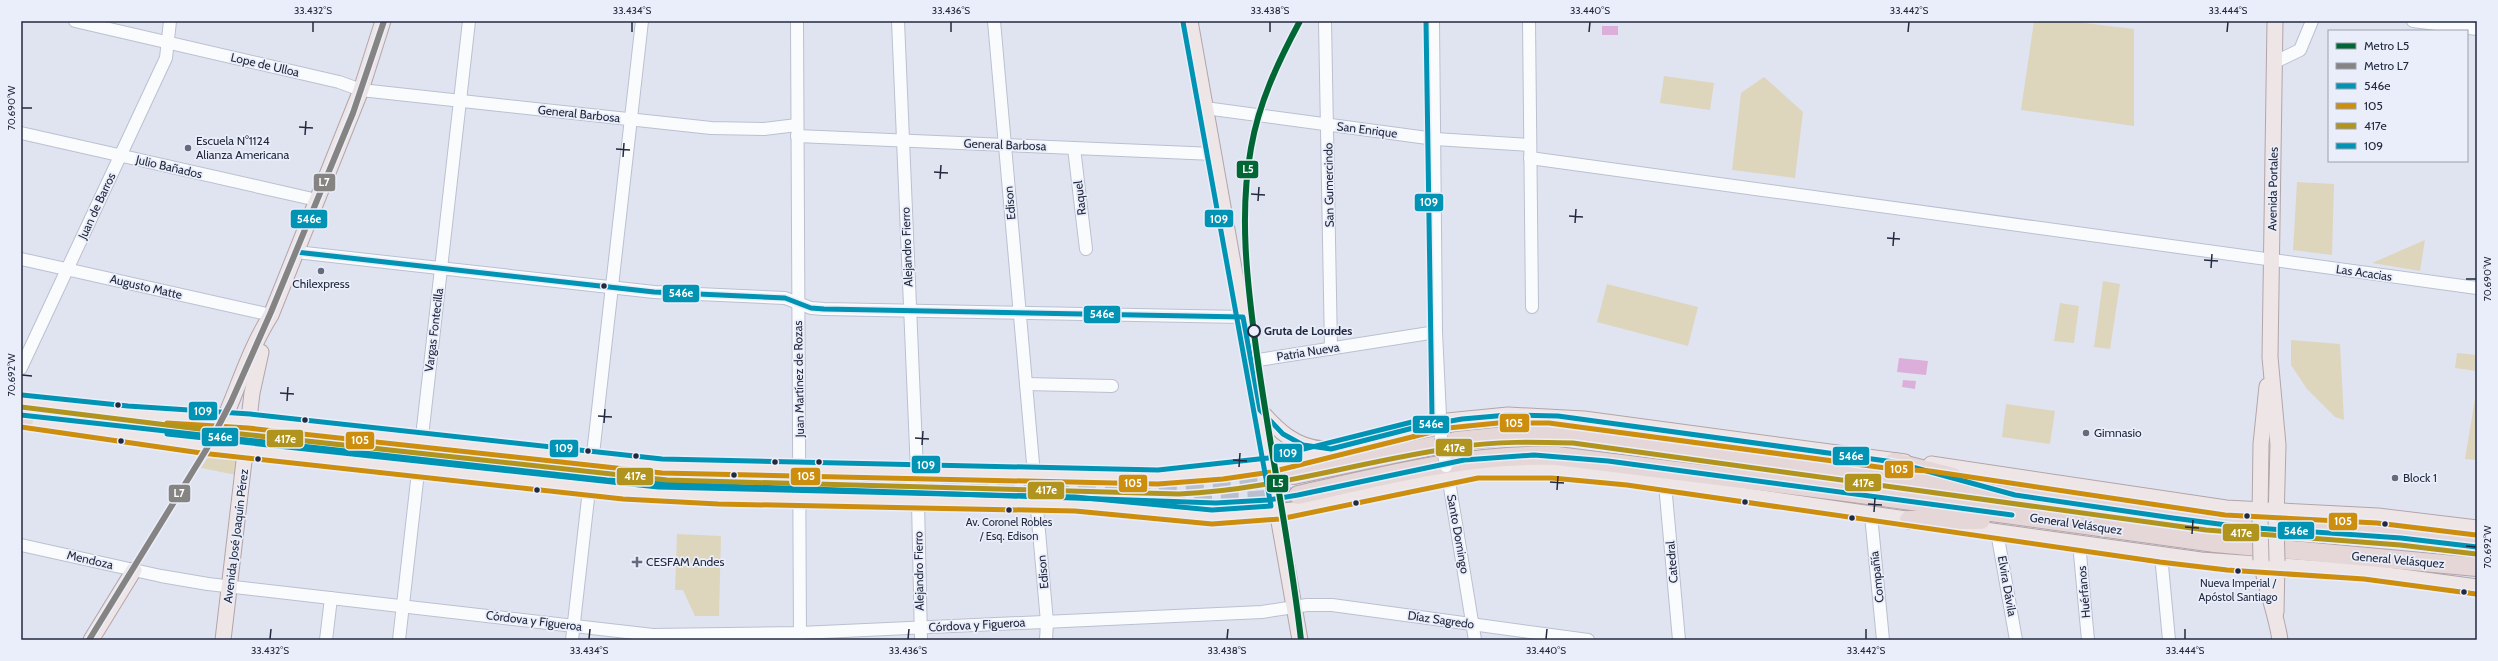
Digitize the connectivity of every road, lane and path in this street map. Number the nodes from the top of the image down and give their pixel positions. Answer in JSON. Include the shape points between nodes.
{"nodes":[{"id":1,"x":75,"y":21,"type":"edge"},
{"id":2,"x":170,"y":21,"type":"edge"},
{"id":3,"x":383,"y":21,"type":"edge"},
{"id":4,"x":469,"y":21,"type":"edge"},
{"id":5,"x":642,"y":21,"type":"edge"},
{"id":6,"x":797,"y":21,"type":"edge"},
{"id":7,"x":898,"y":21,"type":"edge"},
{"id":8,"x":994,"y":21,"type":"edge"},
{"id":9,"x":1190,"y":21,"type":"edge"},
{"id":10,"x":1325,"y":21,"type":"edge"},
{"id":11,"x":1433,"y":21,"type":"edge"},
{"id":12,"x":1529,"y":21,"type":"edge"},
{"id":13,"x":2275,"y":21,"type":"edge"},
{"id":14,"x":2312,"y":21,"type":"edge"},
{"id":15,"x":2413,"y":21,"type":"edge"},
{"id":16,"x":2477,"y":29,"type":"edge"},
{"id":17,"x":168,"y":43,"type":"junction"},
{"id":18,"x":2275,"y":62,"type":"junction"},
{"id":19,"x":361,"y":90,"type":"junction"},
{"id":20,"x":460,"y":100,"type":"junction"},
{"id":21,"x":1205,"y":108,"type":"junction"},
{"id":22,"x":631,"y":120,"type":"junction"},
{"id":23,"x":1328,"y":125,"type":"junction"},
{"id":24,"x":797,"y":131,"type":"junction"},
{"id":25,"x":21,"y":133,"type":"edge"},
{"id":26,"x":1435,"y":139,"type":"junction"},
{"id":27,"x":903,"y":141,"type":"junction"},
{"id":28,"x":1005,"y":145,"type":"junction"},
{"id":29,"x":1530,"y":145,"type":"junction"},
{"id":30,"x":1074,"y":148,"type":"junction"},
{"id":31,"x":1214,"y":154,"type":"junction"},
{"id":32,"x":120,"y":155,"type":"junction"},
{"id":33,"x":1530,"y":158,"type":"junction"},
{"id":34,"x":317,"y":200,"type":"junction"},
{"id":35,"x":1086,"y":249,"type":"dead end"},
{"id":36,"x":296,"y":252,"type":"junction"},
{"id":37,"x":21,"y":259,"type":"edge"},
{"id":38,"x":2272,"y":260,"type":"junction"},
{"id":39,"x":67,"y":270,"type":"junction"},
{"id":40,"x":441,"y":270,"type":"junction"},
{"id":41,"x":612,"y":287,"type":"junction"},
{"id":42,"x":2477,"y":288,"type":"edge"},
{"id":43,"x":798,"y":302,"type":"junction"},
{"id":44,"x":1532,"y":307,"type":"dead end"},
{"id":45,"x":910,"y":311,"type":"junction"},
{"id":46,"x":1020,"y":313,"type":"junction"},
{"id":47,"x":271,"y":315,"type":"junction"},
{"id":48,"x":1244,"y":317,"type":"junction"},
{"id":49,"x":1436,"y":332,"type":"junction"},
{"id":50,"x":1331,"y":349,"type":"junction"},
{"id":51,"x":2270,"y":357,"type":"junction"},
{"id":52,"x":1252,"y":361,"type":"junction"},
{"id":53,"x":21,"y":368,"type":"edge"},
{"id":54,"x":1026,"y":384,"type":"junction"},
{"id":55,"x":1112,"y":386,"type":"dead end"},
{"id":56,"x":21,"y":402,"type":"edge"},
{"id":57,"x":1260,"y":410,"type":"junction"},
{"id":58,"x":225,"y":419,"type":"junction"},
{"id":59,"x":22,"y":420,"type":"edge"},
{"id":60,"x":249,"y":421,"type":"junction"},
{"id":61,"x":1439,"y":422,"type":"junction"},
{"id":62,"x":421,"y":440,"type":"junction"},
{"id":63,"x":211,"y":447,"type":"junction"},
{"id":64,"x":1331,"y":449,"type":"junction"},
{"id":65,"x":247,"y":450,"type":"junction"},
{"id":66,"x":270,"y":453,"type":"junction"},
{"id":67,"x":592,"y":459,"type":"junction"},
{"id":68,"x":1894,"y":462,"type":"junction"},
{"id":69,"x":1269,"y":465,"type":"junction"},
{"id":70,"x":418,"y":469,"type":"junction"},
{"id":71,"x":800,"y":470,"type":"junction"},
{"id":72,"x":1447,"y":471,"type":"junction"},
{"id":73,"x":917,"y":472,"type":"junction"},
{"id":74,"x":244,"y":474,"type":"junction"},
{"id":75,"x":1034,"y":475,"type":"junction"},
{"id":76,"x":1294,"y":475,"type":"tunnel mouth"},
{"id":77,"x":1665,"y":484,"type":"junction"},
{"id":78,"x":589,"y":488,"type":"junction"},
{"id":79,"x":1298,"y":495,"type":"tunnel mouth"},
{"id":80,"x":2015,"y":495,"type":"junction"},
{"id":81,"x":799,"y":499,"type":"junction"},
{"id":82,"x":918,"y":502,"type":"junction"},
{"id":83,"x":1037,"y":504,"type":"junction"},
{"id":84,"x":1279,"y":512,"type":"junction"},
{"id":85,"x":2259,"y":513,"type":"junction"},
{"id":86,"x":1871,"y":515,"type":"junction"},
{"id":87,"x":2277,"y":516,"type":"junction"},
{"id":88,"x":2034,"y":518,"type":"junction"},
{"id":89,"x":1909,"y":520,"type":"junction"},
{"id":90,"x":2477,"y":528,"type":"edge"},
{"id":91,"x":1997,"y":532,"type":"junction"},
{"id":92,"x":2079,"y":543,"type":"junction"},
{"id":93,"x":21,"y":545,"type":"edge"},
{"id":94,"x":2477,"y":547,"type":"edge"},
{"id":95,"x":2161,"y":555,"type":"junction"},
{"id":96,"x":2262,"y":562,"type":"junction"},
{"id":97,"x":2277,"y":563,"type":"junction"},
{"id":98,"x":2477,"y":567,"type":"edge"},
{"id":99,"x":134,"y":570,"type":"junction"},
{"id":100,"x":230,"y":587,"type":"junction"},
{"id":101,"x":2477,"y":587,"type":"edge"},
{"id":102,"x":331,"y":598,"type":"junction"},
{"id":103,"x":403,"y":606,"type":"junction"},
{"id":104,"x":1294,"y":606,"type":"junction"},
{"id":105,"x":2276,"y":613,"type":"junction"},
{"id":106,"x":1047,"y":622,"type":"junction"},
{"id":107,"x":1473,"y":624,"type":"junction"},
{"id":108,"x":574,"y":626,"type":"junction"},
{"id":109,"x":921,"y":634,"type":"edge"},
{"id":110,"x":800,"y":636,"type":"edge"},
{"id":111,"x":91,"y":640,"type":"edge"},
{"id":112,"x":223,"y":640,"type":"edge"},
{"id":113,"x":326,"y":640,"type":"edge"},
{"id":114,"x":399,"y":640,"type":"edge"},
{"id":115,"x":572,"y":640,"type":"edge"},
{"id":116,"x":1046,"y":640,"type":"edge"},
{"id":117,"x":1300,"y":640,"type":"edge"},
{"id":118,"x":1474,"y":640,"type":"edge"},
{"id":119,"x":1588,"y":640,"type":"edge"},
{"id":120,"x":1679,"y":640,"type":"edge"},
{"id":121,"x":1884,"y":640,"type":"edge"},
{"id":122,"x":2016,"y":640,"type":"edge"},
{"id":123,"x":2088,"y":640,"type":"edge"},
{"id":124,"x":2169,"y":640,"type":"edge"},
{"id":125,"x":2280,"y":640,"type":"edge"}],
"edges":[{"from":1,"to":17,"type":"street","name":"Lope de Ulloa"},
{"from":2,"to":17,"type":"street"},
{"from":3,"to":19,"type":"main road"},
{"from":4,"to":20,"type":"street","name":"Vargas Fontecilla"},
{"from":5,"to":22,"type":"street"},
{"from":6,"to":24,"type":"street","name":"Juan Martínez de Rozas"},
{"from":7,"to":27,"type":"street","name":"Alejandro Fierro"},
{"from":8,"to":28,"type":"street","name":"Edison"},
{"from":9,"to":21,"type":"main road"},
{"from":10,"to":23,"type":"street","name":"San Gumercindo"},
{"from":11,"to":26,"type":"street","name":"Santo Domingo"},
{"from":12,"to":29,"type":"street"},
{"from":13,"to":18,"type":"main road","name":"Avenida Portales"},
{"from":14,"to":18,"type":"street","via":[[2300,50]]},
{"from":15,"to":16,"type":"street"},
{"from":17,"to":19,"type":"street","name":"Lope de Ulloa","via":[[339,82]]},
{"from":17,"to":32,"type":"street","name":"Juan de Barros","via":[[166,58]]},
{"from":18,"to":38,"type":"main road","name":"Avenida Portales"},
{"from":19,"to":20,"type":"street","name":"General Barbosa"},
{"from":19,"to":34,"type":"main road"},
{"from":20,"to":22,"type":"street","name":"General Barbosa"},
{"from":20,"to":40,"type":"street","name":"Vargas Fontecilla"},
{"from":21,"to":23,"type":"street","name":"San Enrique"},
{"from":21,"to":31,"type":"main road"},
{"from":22,"to":24,"type":"street","name":"General Barbosa","via":[[733,130]]},
{"from":22,"to":41,"type":"street"},
{"from":23,"to":26,"type":"street","name":"San Enrique"},
{"from":23,"to":50,"type":"street","name":"San Gumercindo"},
{"from":24,"to":27,"type":"street","name":"General Barbosa"},
{"from":24,"to":43,"type":"street","name":"Juan Martínez de Rozas"},
{"from":25,"to":32,"type":"street","name":"Julio Bañados"},
{"from":26,"to":29,"type":"street","name":"San Enrique"},
{"from":26,"to":49,"type":"street","name":"Santo Domingo"},
{"from":27,"to":28,"type":"street","name":"General Barbosa"},
{"from":27,"to":45,"type":"street","name":"Alejandro Fierro"},
{"from":28,"to":30,"type":"street","name":"General Barbosa"},
{"from":28,"to":46,"type":"street","name":"Edison"},
{"from":29,"to":33,"type":"street"},
{"from":30,"to":31,"type":"street","name":"General Barbosa"},
{"from":30,"to":35,"type":"street","name":"Raquel"},
{"from":31,"to":48,"type":"main road"},
{"from":32,"to":34,"type":"street","name":"Julio Bañados"},
{"from":32,"to":39,"type":"street","name":"Juan de Barros"},
{"from":33,"to":38,"type":"street","name":"Las Acacias"},
{"from":33,"to":44,"type":"street"},
{"from":34,"to":36,"type":"main road"},
{"from":36,"to":40,"type":"street"},
{"from":36,"to":47,"type":"main road"},
{"from":37,"to":39,"type":"street","name":"Augusto Matte"},
{"from":38,"to":42,"type":"street","name":"Las Acacias"},
{"from":38,"to":51,"type":"main road","name":"Avenida Portales"},
{"from":39,"to":47,"type":"street","name":"Augusto Matte"},
{"from":39,"to":53,"type":"street","name":"Juan de Barros"},
{"from":40,"to":41,"type":"street"},
{"from":40,"to":62,"type":"street","name":"Vargas Fontecilla"},
{"from":41,"to":43,"type":"street","via":[[668,293],[785,298]]},
{"from":41,"to":67,"type":"street"},
{"from":43,"to":45,"type":"street","via":[[820,309]]},
{"from":43,"to":71,"type":"street","name":"Juan Martínez de Rozas"},
{"from":45,"to":46,"type":"street"},
{"from":45,"to":73,"type":"street","name":"Alejandro Fierro"},
{"from":46,"to":48,"type":"street"},
{"from":46,"to":54,"type":"street","name":"Edison"},
{"from":47,"to":58,"type":"main road","via":[[258,337]]},
{"from":47,"to":60,"type":"main road","name":"Avenida José Joaquín Pérez","via":[[254,379]]},
{"from":48,"to":52,"type":"main road"},
{"from":49,"to":50,"type":"street","name":"Patria Nueva"},
{"from":49,"to":61,"type":"street","name":"Santo Domingo"},
{"from":50,"to":52,"type":"street","name":"Patria Nueva"},
{"from":51,"to":85,"type":"main road","name":"Avenida Portales","via":[[2262,424]]},
{"from":51,"to":87,"type":"main road","name":"Avenida Portales","via":[[2278,433]]},
{"from":52,"to":57,"type":"main road"},
{"from":54,"to":55,"type":"street"},
{"from":54,"to":75,"type":"street","name":"Edison"},
{"from":56,"to":58,"type":"main road","via":[[127,413]]},
{"from":57,"to":64,"type":"main road","via":[[1274,426],[1295,442],[1312,448]]},
{"from":57,"to":69,"type":"main road"},
{"from":58,"to":60,"type":"main road"},
{"from":58,"to":63,"type":"main road"},
{"from":59,"to":63,"type":"main road"},
{"from":60,"to":62,"type":"main road"},
{"from":60,"to":65,"type":"main road","name":"Avenida José Joaquín Pérez"},
{"from":61,"to":64,"type":"main road"},
{"from":61,"to":68,"type":"main road","via":[[1508,415],[1558,416]]},
{"from":61,"to":72,"type":"street","name":"Santo Domingo","bridge":true},
{"from":62,"to":67,"type":"main road"},
{"from":62,"to":70,"type":"street","name":"Vargas Fontecilla"},
{"from":63,"to":65,"type":"main road"},
{"from":64,"to":69,"type":"main road"},
{"from":65,"to":66,"type":"main road"},
{"from":65,"to":74,"type":"main road","name":"Avenida José Joaquín Pérez"},
{"from":66,"to":70,"type":"main road"},
{"from":66,"to":74,"type":"main road"},
{"from":67,"to":71,"type":"main road","via":[[706,468]]},
{"from":67,"to":78,"type":"street"},
{"from":68,"to":80,"type":"highway"},
{"from":68,"to":85,"type":"main road","via":[[1930,464]]},
{"from":69,"to":75,"type":"main road","via":[[1158,477]]},
{"from":69,"to":84,"type":"main road"},
{"from":70,"to":78,"type":"main road"},
{"from":70,"to":103,"type":"street","name":"Vargas Fontecilla"},
{"from":71,"to":73,"type":"main road"},
{"from":71,"to":81,"type":"street","name":"Juan Martínez de Rozas"},
{"from":72,"to":77,"type":"main road","via":[[1550,470]]},
{"from":72,"to":84,"type":"main road"},
{"from":72,"to":107,"type":"street","name":"Santo Domingo"},
{"from":73,"to":75,"type":"main road"},
{"from":74,"to":100,"type":"main road","name":"Avenida José Joaquín Pérez"},
{"from":75,"to":83,"type":"street","name":"Edison"},
{"from":76,"to":80,"type":"highway","name":"General Velásquez","via":[[1456,440],[1549,435],[1618,441]]},
{"from":77,"to":86,"type":"main road"},
{"from":77,"to":120,"type":"street","name":"Catedral"},
{"from":78,"to":81,"type":"main road","via":[[688,496]]},
{"from":78,"to":108,"type":"street"},
{"from":79,"to":88,"type":"highway","name":"General Velásquez","via":[[1464,460],[1510,456],[1557,456]]},
{"from":80,"to":94,"type":"highway","name":"General Velásquez","via":[[2228,525],[2401,538]]},
{"from":81,"to":82,"type":"main road"},
{"from":81,"to":110,"type":"street","name":"Juan Martínez de Rozas"},
{"from":82,"to":83,"type":"main road"},
{"from":82,"to":109,"type":"street","name":"Alejandro Fierro"},
{"from":83,"to":84,"type":"main road","via":[[1098,506],[1212,516]]},
{"from":83,"to":106,"type":"street","name":"Edison"},
{"from":84,"to":104,"type":"main road"},
{"from":85,"to":87,"type":"main road"},
{"from":85,"to":96,"type":"main road","name":"Avenida Portales","bridge":true},
{"from":86,"to":89,"type":"main road"},
{"from":86,"to":121,"type":"street","name":"Compañía"},
{"from":87,"to":90,"type":"main road","via":[[2378,516]]},
{"from":87,"to":97,"type":"main road","name":"Avenida Portales","bridge":true},
{"from":88,"to":89,"type":"highway"},
{"from":88,"to":98,"type":"highway","name":"General Velásquez","via":[[2237,546]]},
{"from":89,"to":91,"type":"main road"},
{"from":91,"to":92,"type":"main road"},
{"from":91,"to":122,"type":"street","name":"Elvira Dávila"},
{"from":92,"to":95,"type":"main road"},
{"from":92,"to":123,"type":"street","name":"Huérfanos"},
{"from":93,"to":99,"type":"street","name":"Mendoza"},
{"from":95,"to":96,"type":"main road"},
{"from":95,"to":124,"type":"street"},
{"from":96,"to":97,"type":"main road"},
{"from":96,"to":105,"type":"main road","name":"Avenida Portales","via":[[2265,585]]},
{"from":97,"to":101,"type":"main road"},
{"from":97,"to":105,"type":"main road","name":"Avenida Portales"},
{"from":99,"to":100,"type":"street","name":"Mendoza"},
{"from":99,"to":111,"type":"main road"},
{"from":100,"to":102,"type":"street","name":"Córdova y Figueroa"},
{"from":100,"to":112,"type":"main road","name":"Avenida José Joaquín Pérez"},
{"from":102,"to":103,"type":"street","name":"Córdova y Figueroa"},
{"from":102,"to":113,"type":"street"},
{"from":103,"to":108,"type":"street","name":"Córdova y Figueroa"},
{"from":103,"to":114,"type":"street","name":"Vargas Fontecilla"},
{"from":104,"to":106,"type":"street","name":"Córdova y Figueroa","via":[[1262,612]]},
{"from":104,"to":107,"type":"street","name":"Díaz Sagredo","via":[[1332,605]]},
{"from":104,"to":117,"type":"main road"},
{"from":105,"to":125,"type":"main road"},
{"from":106,"to":109,"type":"street","name":"Córdova y Figueroa"},
{"from":106,"to":116,"type":"street","name":"Edison"},
{"from":107,"to":118,"type":"street","name":"Santo Domingo"},
{"from":107,"to":119,"type":"street","name":"Díaz Sagredo"},
{"from":108,"to":110,"type":"street","name":"Córdova y Figueroa","via":[[675,636]]},
{"from":108,"to":115,"type":"street"},
{"from":109,"to":110,"type":"street","name":"Córdova y Figueroa"}]}
